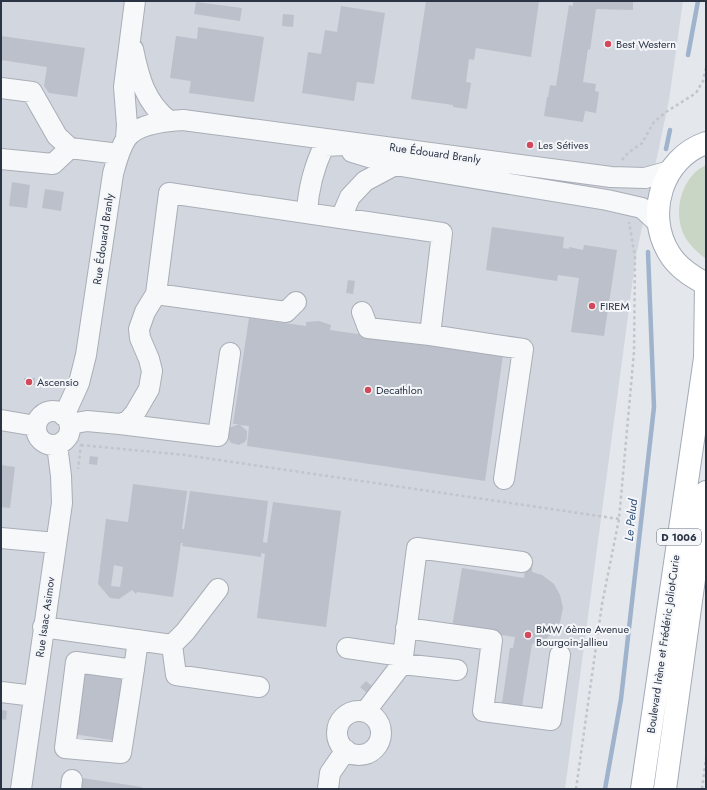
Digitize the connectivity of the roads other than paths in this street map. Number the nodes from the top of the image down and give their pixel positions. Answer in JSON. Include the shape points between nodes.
{"nodes":[{"id":1,"x":135,"y":1,"type":"edge"},
{"id":2,"x":130,"y":36,"type":"junction"},
{"id":3,"x":1,"y":88,"type":"edge"},
{"id":4,"x":169,"y":121,"type":"junction"},
{"id":5,"x":199,"y":122,"type":"junction"},
{"id":6,"x":706,"y":143,"type":"edge"},
{"id":7,"x":123,"y":146,"type":"junction"},
{"id":8,"x":324,"y":146,"type":"junction"},
{"id":9,"x":70,"y":148,"type":"junction"},
{"id":10,"x":412,"y":150,"type":"junction"},
{"id":11,"x":1,"y":159,"type":"edge"},
{"id":12,"x":395,"y":165,"type":"junction"},
{"id":13,"x":670,"y":171,"type":"junction"},
{"id":14,"x":307,"y":213,"type":"junction"},
{"id":15,"x":341,"y":218,"type":"junction"},
{"id":16,"x":658,"y":223,"type":"junction"},
{"id":17,"x":706,"y":284,"type":"edge"},
{"id":18,"x":156,"y":294,"type":"junction"},
{"id":19,"x":296,"y":302,"type":"dead end"},
{"id":20,"x":362,"y":312,"type":"dead end"},
{"id":21,"x":430,"y":336,"type":"junction"},
{"id":22,"x":230,"y":352,"type":"dead end"},
{"id":23,"x":1,"y":420,"type":"edge"},
{"id":24,"x":67,"y":420,"type":"junction"},
{"id":25,"x":120,"y":424,"type":"junction"},
{"id":26,"x":36,"y":426,"type":"junction"},
{"id":27,"x":56,"y":445,"type":"junction"},
{"id":28,"x":504,"y":479,"type":"dead end"},
{"id":29,"x":706,"y":492,"type":"edge"},
{"id":30,"x":1,"y":538,"type":"edge"},
{"id":31,"x":56,"y":543,"type":"junction"},
{"id":32,"x":522,"y":562,"type":"dead end"},
{"id":33,"x":218,"y":589,"type":"dead end"},
{"id":34,"x":44,"y":627,"type":"junction"},
{"id":35,"x":406,"y":628,"type":"junction"},
{"id":36,"x":138,"y":640,"type":"junction"},
{"id":37,"x":172,"y":645,"type":"junction"},
{"id":38,"x":346,"y":648,"type":"dead end"},
{"id":39,"x":560,"y":655,"type":"dead end"},
{"id":40,"x":402,"y":660,"type":"junction"},
{"id":41,"x":134,"y":670,"type":"junction"},
{"id":42,"x":457,"y":670,"type":"dead end"},
{"id":43,"x":258,"y":687,"type":"dead end"},
{"id":44,"x":1,"y":692,"type":"edge"},
{"id":45,"x":34,"y":696,"type":"junction"},
{"id":46,"x":365,"y":712,"type":"junction"},
{"id":47,"x":346,"y":750,"type":"junction"},
{"id":48,"x":21,"y":789,"type":"edge"},
{"id":49,"x":328,"y":789,"type":"edge"},
{"id":50,"x":642,"y":789,"type":"edge"},
{"id":51,"x":665,"y":789,"type":"edge"}],
"edges":[{"from":1,"to":2,"type":"street"},
{"from":2,"to":4,"type":"street","via":[[139,78],[158,112]]},
{"from":2,"to":7,"type":"street","via":[[124,87],[127,125]]},
{"from":3,"to":9,"type":"street","via":[[32,92],[57,136]]},
{"from":4,"to":5,"type":"street","name":"Rue Édouard Branly"},
{"from":4,"to":7,"type":"street","name":"Rue Édouard Branly","via":[[139,129]]},
{"from":5,"to":8,"type":"street","name":"Rue Édouard Branly"},
{"from":5,"to":10,"type":"street","name":"Rue Édouard Branly"},
{"from":6,"to":13,"type":"main road","via":[[683,156]]},
{"from":7,"to":9,"type":"street"},
{"from":7,"to":24,"type":"street","name":"Rue Édouard Branly","via":[[113,174],[86,355]]},
{"from":8,"to":10,"type":"street","via":[[342,145],[399,152]]},
{"from":8,"to":12,"type":"street","name":"Rue Édouard Branly","via":[[367,155]]},
{"from":8,"to":14,"type":"street","via":[[315,165]]},
{"from":9,"to":11,"type":"street","via":[[53,164]]},
{"from":10,"to":13,"type":"street","name":"Rue Édouard Branly","via":[[611,177],[645,178]]},
{"from":12,"to":15,"type":"street","via":[[365,181],[350,197]]},
{"from":12,"to":16,"type":"street","name":"Rue Édouard Branly","via":[[607,200],[642,208]]},
{"from":13,"to":16,"type":"main road","via":[[659,199]]},
{"from":14,"to":15,"type":"street"},
{"from":14,"to":18,"type":"street","via":[[169,193]]},
{"from":15,"to":21,"type":"street","via":[[442,233]]},
{"from":16,"to":17,"type":"main road","via":[[662,239],[679,266]]},
{"from":17,"to":50,"type":"main road","name":"Boulevard Irène et Frédéric Joliot-Curie","number":"D 1006","via":[[705,358]]},
{"from":18,"to":19,"type":"street","via":[[286,312]]},
{"from":18,"to":25,"type":"street","via":[[145,312],[139,329],[152,371],[149,389],[135,413],[128,421]]},
{"from":20,"to":21,"type":"street","via":[[368,328]]},
{"from":21,"to":28,"type":"street","via":[[523,348]]},
{"from":22,"to":25,"type":"street","via":[[218,436]]},
{"from":23,"to":26,"type":"street"},
{"from":24,"to":25,"type":"street"},
{"from":24,"to":26,"type":"street","via":[[55,411],[41,416]]},
{"from":24,"to":27,"type":"street","via":[[70,430],[66,440]]},
{"from":26,"to":27,"type":"street","via":[[41,441]]},
{"from":27,"to":31,"type":"street","name":"Rue Isaac Asimov","via":[[62,503]]},
{"from":29,"to":51,"type":"main road","name":"Boulevard Irène et Frédéric Joliot-Curie","number":"D 1006"},
{"from":30,"to":31,"type":"street"},
{"from":31,"to":34,"type":"street","name":"Rue Isaac Asimov"},
{"from":32,"to":35,"type":"street","via":[[417,548]]},
{"from":33,"to":37,"type":"street"},
{"from":34,"to":36,"type":"street"},
{"from":34,"to":45,"type":"street","name":"Rue Isaac Asimov"},
{"from":35,"to":39,"type":"street","via":[[492,640],[482,711],[551,720]]},
{"from":35,"to":40,"type":"street"},
{"from":36,"to":37,"type":"street"},
{"from":36,"to":41,"type":"street"},
{"from":37,"to":43,"type":"street","via":[[176,675]]},
{"from":38,"to":40,"type":"street"},
{"from":40,"to":42,"type":"street"},
{"from":40,"to":46,"type":"street"},
{"from":41,"to":41,"type":"street","via":[[121,753],[65,748],[76,662]]},
{"from":44,"to":45,"type":"street"},
{"from":45,"to":48,"type":"street","name":"Rue Isaac Asimov"},
{"from":46,"to":47,"type":"street","via":[[350,713],[340,724],[338,738],[340,745]]},
{"from":46,"to":47,"type":"street","via":[[380,726],[380,740],[372,751],[366,754],[352,754]]},
{"from":47,"to":49,"type":"street","via":[[330,773]]}]}
